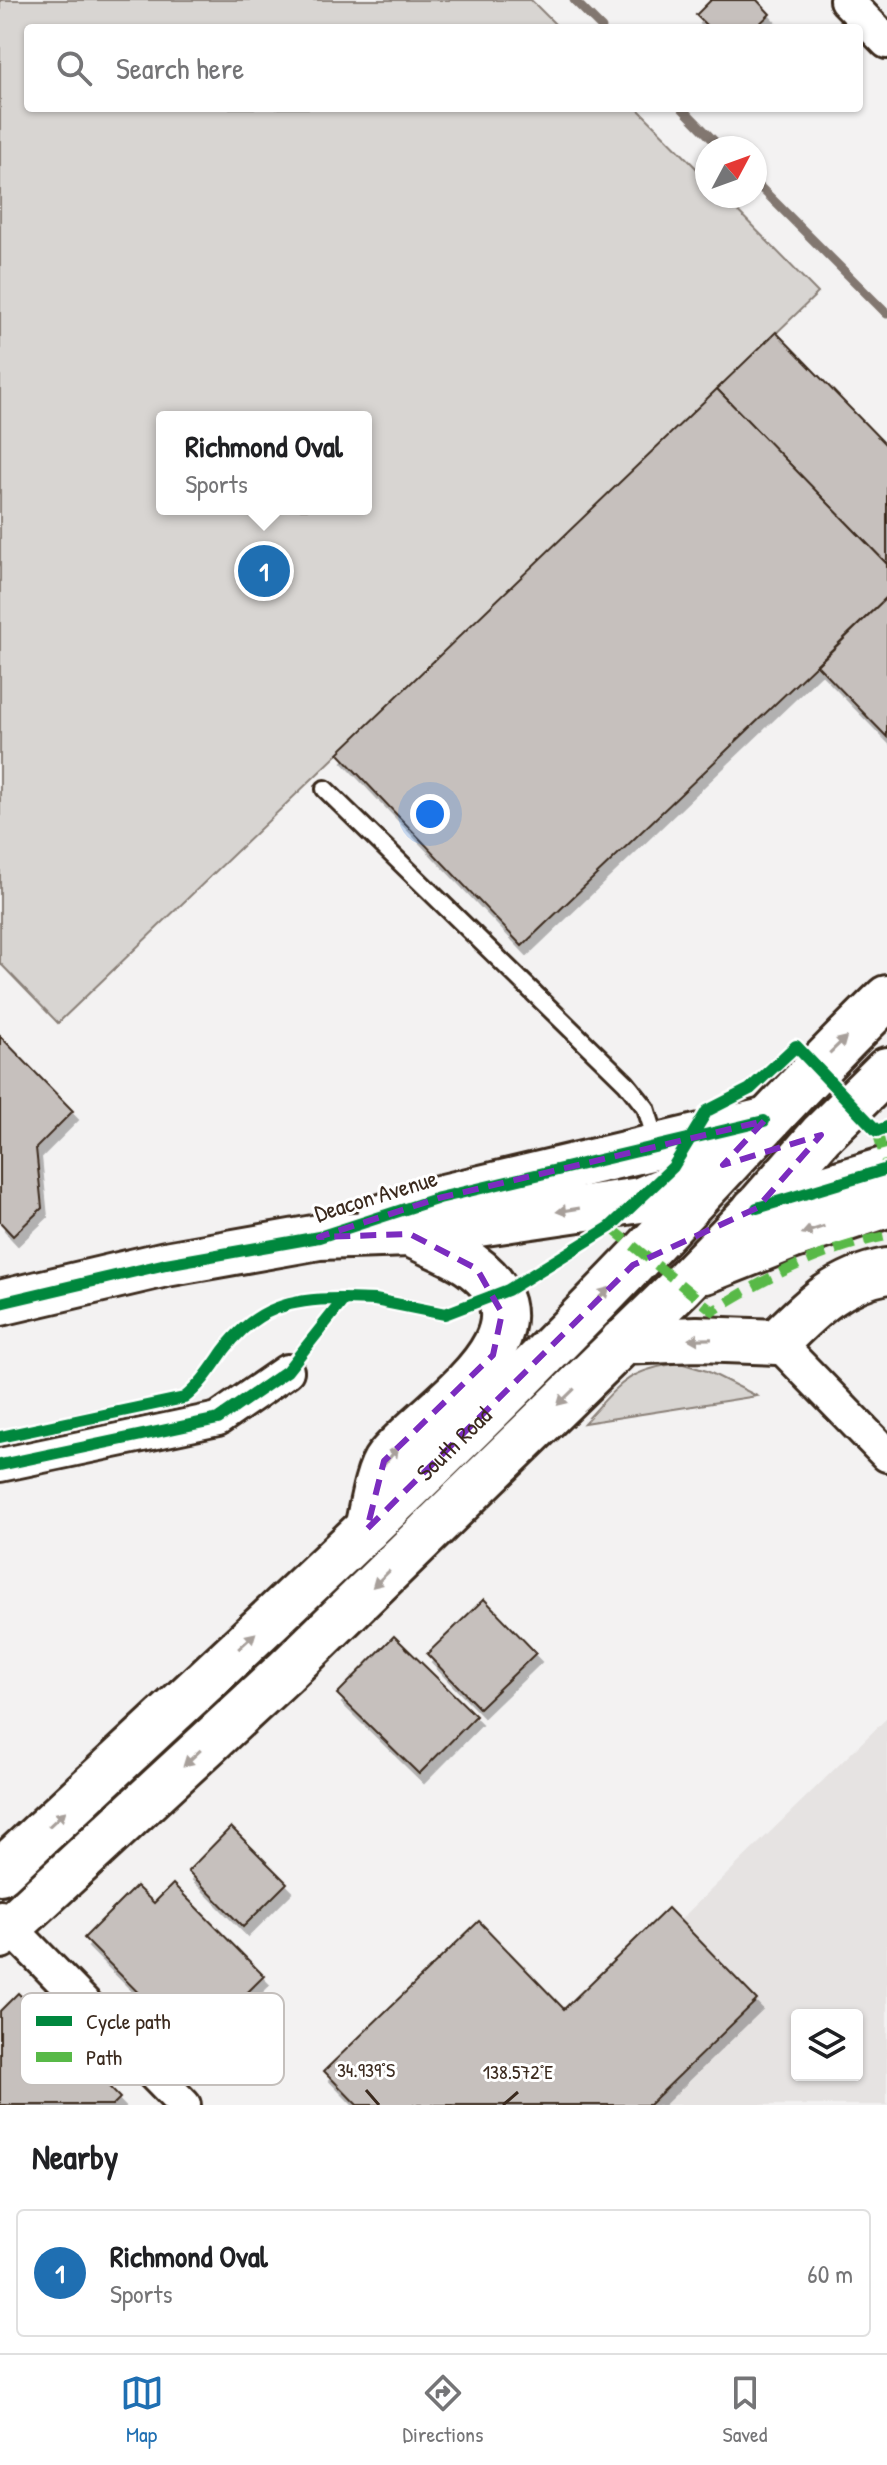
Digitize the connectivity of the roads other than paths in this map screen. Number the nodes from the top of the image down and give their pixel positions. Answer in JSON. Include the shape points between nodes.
{"nodes":[{"id":1,"x":846,"y":0,"type":"edge"},
{"id":2,"x":887,"y":42,"type":"edge"},
{"id":3,"x":325,"y":789,"type":"dead end"},
{"id":4,"x":887,"y":998,"type":"edge"},
{"id":5,"x":887,"y":1070,"type":"edge"},
{"id":6,"x":764,"y":1121,"type":"junction"},
{"id":7,"x":821,"y":1135,"type":"junction"},
{"id":8,"x":657,"y":1145,"type":"junction"},
{"id":9,"x":723,"y":1165,"type":"junction"},
{"id":10,"x":887,"y":1169,"type":"edge"},
{"id":11,"x":887,"y":1205,"type":"edge"},
{"id":12,"x":757,"y":1208,"type":"junction"},
{"id":13,"x":410,"y":1234,"type":"junction"},
{"id":14,"x":319,"y":1237,"type":"junction"},
{"id":15,"x":633,"y":1265,"type":"junction"},
{"id":16,"x":887,"y":1271,"type":"edge"},
{"id":17,"x":689,"y":1278,"type":"junction"},
{"id":18,"x":0,"y":1303,"type":"edge"},
{"id":19,"x":622,"y":1342,"type":"junction"},
{"id":20,"x":777,"y":1342,"type":"junction"},
{"id":21,"x":287,"y":1371,"type":"dead end"},
{"id":22,"x":887,"y":1455,"type":"edge"},
{"id":23,"x":0,"y":1465,"type":"edge"},
{"id":24,"x":367,"y":1529,"type":"junction"},
{"id":25,"x":0,"y":1872,"type":"edge"},
{"id":26,"x":3,"y":1927,"type":"edge"},
{"id":27,"x":70,"y":1993,"type":"edge"},
{"id":28,"x":164,"y":2085,"type":"edge"},
{"id":29,"x":184,"y":2105,"type":"edge"}],
"edges":[{"from":1,"to":2,"type":"street"},
{"from":3,"to":8,"type":"lane","via":[[626,1083],[646,1108]]},
{"from":6,"to":4,"type":"main road","name":"South Road","one_way":true},
{"from":5,"to":7,"type":"main road","name":"South Road"},
{"from":6,"to":8,"type":"main road","name":"Deacon Avenue"},
{"from":6,"to":9,"type":"main road","name":"South Road"},
{"from":7,"to":9,"type":"main road","name":"Deacon Avenue"},
{"from":7,"to":12,"type":"main road","name":"South Road"},
{"from":8,"to":14,"type":"main road","name":"Deacon Avenue","via":[[439,1198]]},
{"from":9,"to":13,"type":"main road","name":"Deacon Avenue","one_way":true,"via":[[640,1200]]},
{"from":9,"to":15,"type":"main road","name":"South Road"},
{"from":10,"to":12,"type":"main road"},
{"from":11,"to":17,"type":"main road","one_way":true},
{"from":12,"to":15,"type":"main road"},
{"from":12,"to":17,"type":"main road","name":"South Road"},
{"from":13,"to":14,"type":"main road","name":"Deacon Avenue"},
{"from":24,"to":13,"type":"main road","one_way":true,"via":[[384,1461],[493,1355],[502,1329],[500,1304],[485,1276]]},
{"from":14,"to":18,"type":"main road","name":"Deacon Avenue","via":[[166,1264]]},
{"from":24,"to":15,"type":"main road","name":"South Road","one_way":true},
{"from":16,"to":20,"type":"main road","via":[[838,1286]]},
{"from":17,"to":19,"type":"main road","name":"South Road"},
{"from":20,"to":19,"type":"main road","one_way":true},
{"from":19,"to":26,"type":"main road","name":"South Road","one_way":true,"via":[[285,1672]]},
{"from":20,"to":22,"type":"street"},
{"from":21,"to":23,"type":"street","via":[[218,1419]]},
{"from":25,"to":24,"type":"main road","name":"South Road","one_way":true},
{"from":26,"to":27,"type":"street"},
{"from":28,"to":29,"type":"street"}]}
